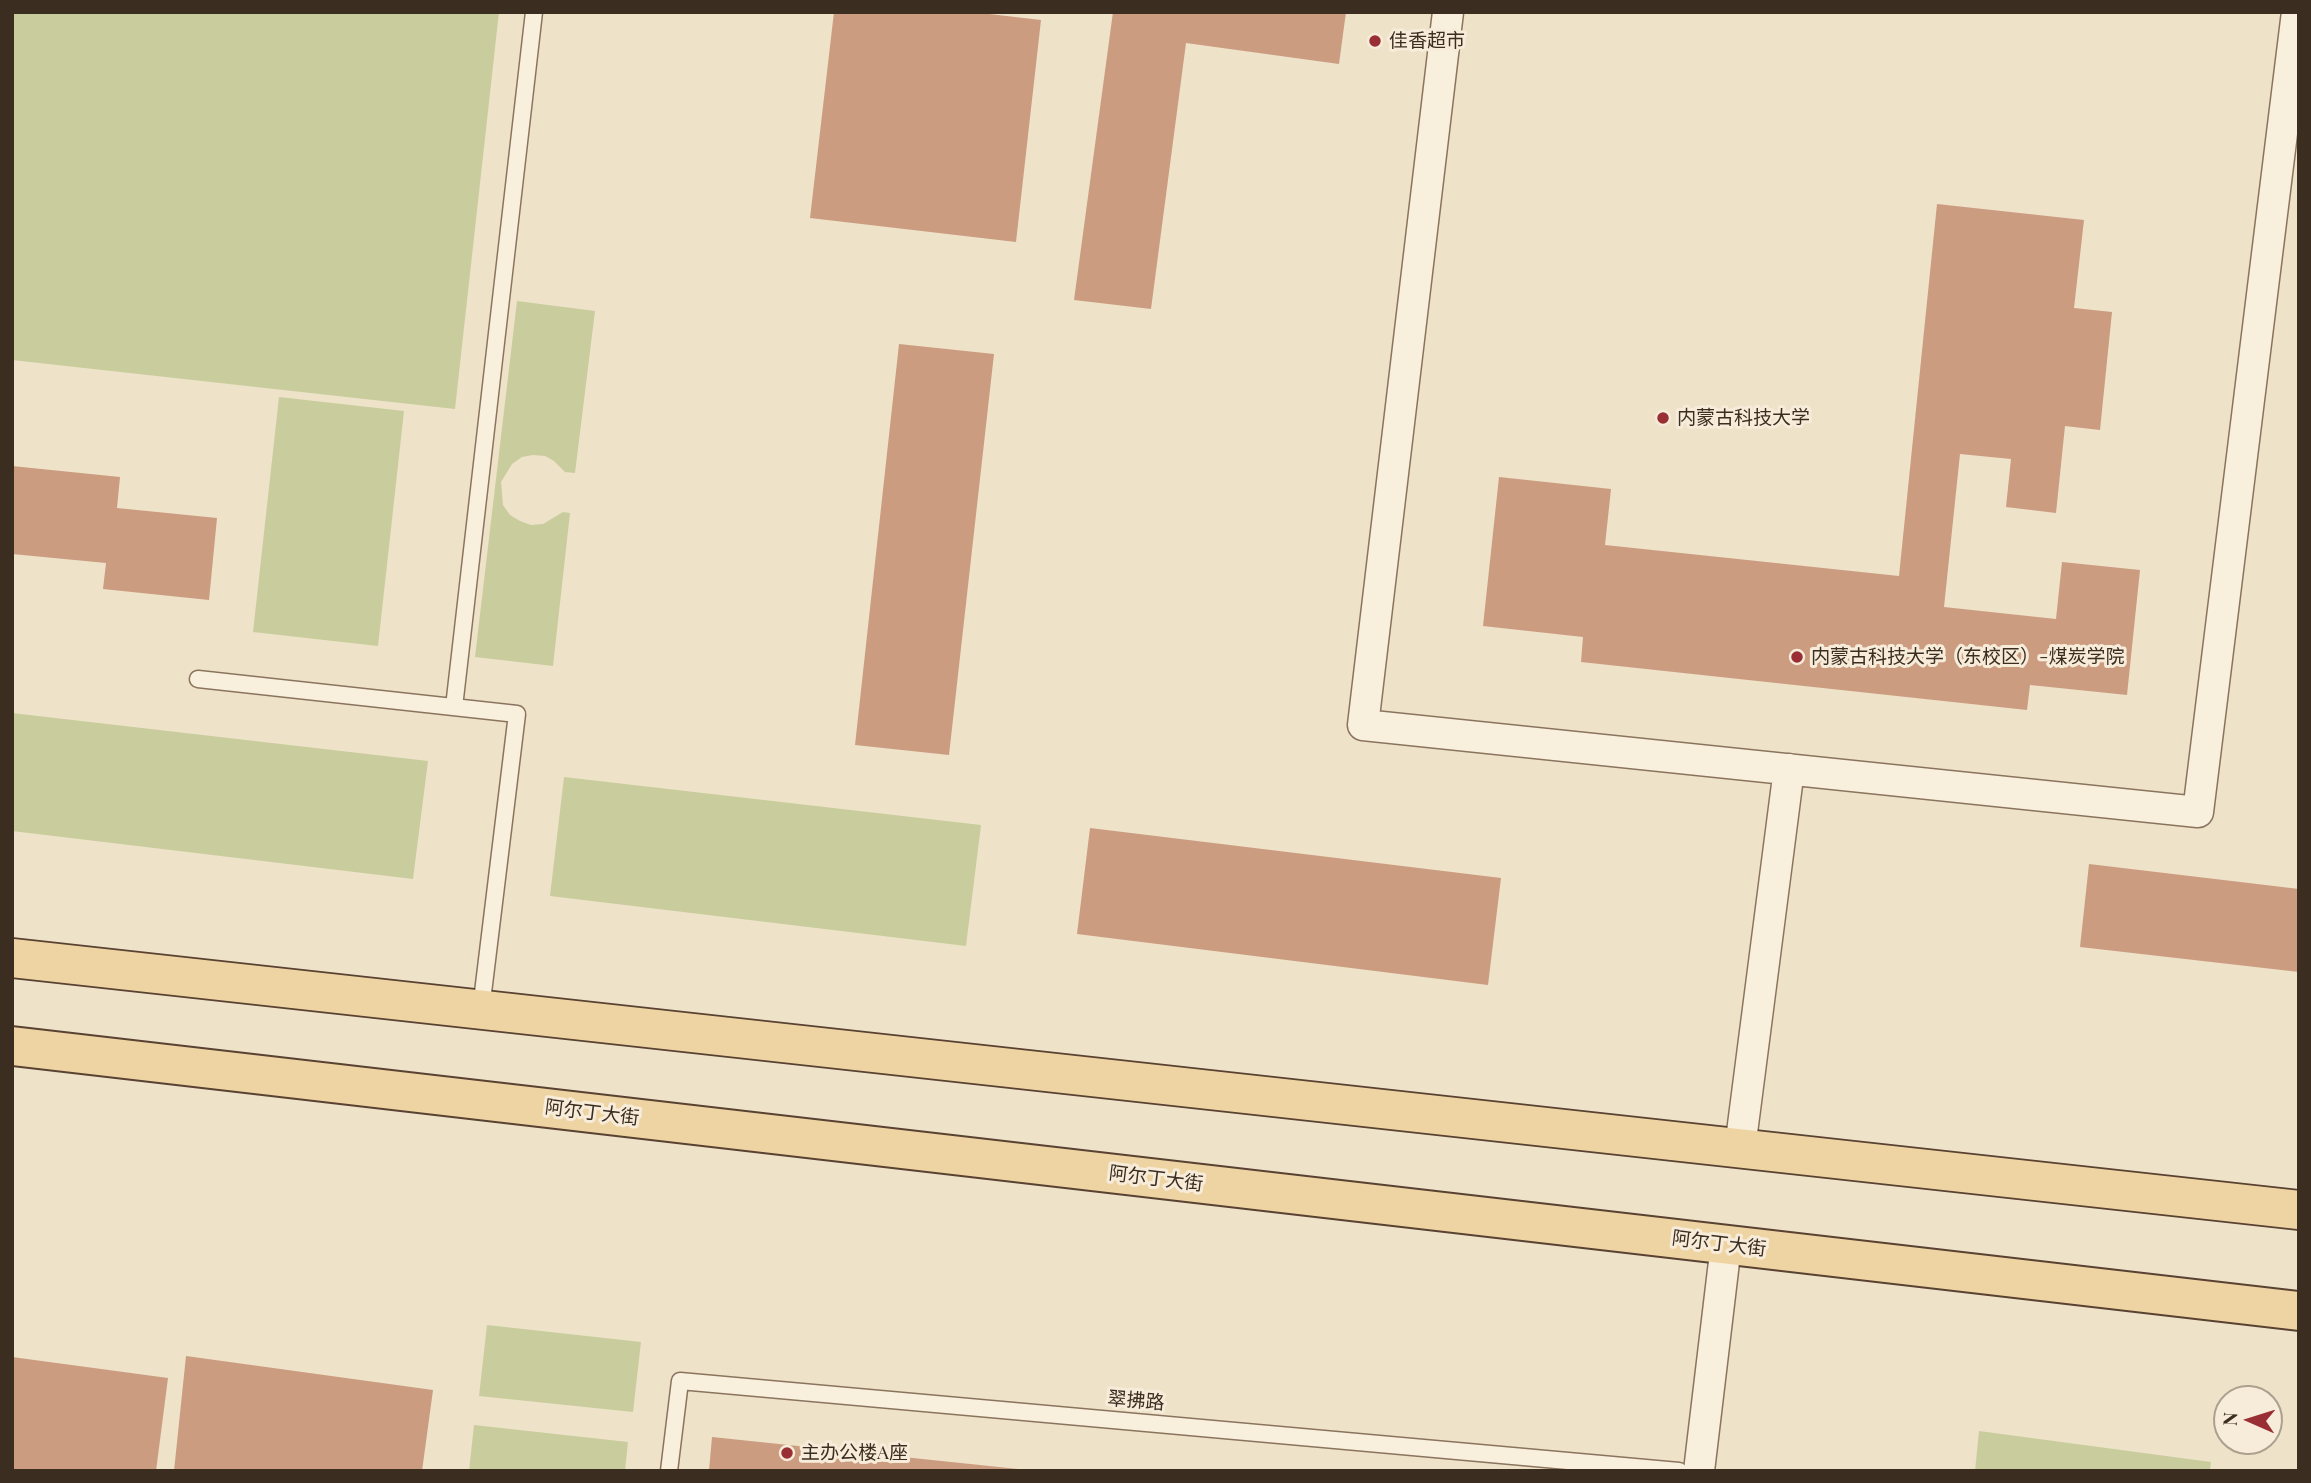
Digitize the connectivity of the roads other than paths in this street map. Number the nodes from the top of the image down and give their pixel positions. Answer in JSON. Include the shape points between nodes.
{"nodes":[{"id":1,"x":534,"y":12,"type":"edge"},
{"id":2,"x":1447,"y":12,"type":"edge"},
{"id":3,"x":2297,"y":12,"type":"edge"},
{"id":4,"x":198,"y":679,"type":"dead end"},
{"id":5,"x":453,"y":707,"type":"junction"},
{"id":6,"x":1789,"y":769,"type":"junction"},
{"id":7,"x":12,"y":958,"type":"edge"},
{"id":8,"x":481,"y":1009,"type":"junction"},
{"id":9,"x":12,"y":1046,"type":"edge"},
{"id":10,"x":1740,"y":1148,"type":"junction"},
{"id":11,"x":2299,"y":1210,"type":"edge"},
{"id":12,"x":1726,"y":1245,"type":"junction"},
{"id":13,"x":2299,"y":1311,"type":"edge"},
{"id":14,"x":669,"y":1471,"type":"edge"},
{"id":15,"x":1679,"y":1471,"type":"edge"},
{"id":16,"x":1699,"y":1471,"type":"edge"}],
"edges":[{"from":1,"to":5,"type":"lane"},
{"from":2,"to":6,"type":"street","via":[[1363,725]]},
{"from":3,"to":6,"type":"street","via":[[2198,812]]},
{"from":4,"to":5,"type":"lane"},
{"from":5,"to":8,"type":"lane","via":[[517,714]]},
{"from":6,"to":10,"type":"street"},
{"from":7,"to":8,"type":"main road"},
{"from":8,"to":10,"type":"main road"},
{"from":9,"to":12,"type":"main road","name":"阿尔丁大街"},
{"from":10,"to":11,"type":"main road"},
{"from":12,"to":13,"type":"main road","name":"阿尔丁大街"},
{"from":12,"to":16,"type":"street"},
{"from":14,"to":15,"type":"lane","name":"翠拂路","via":[[680,1381]]}]}
